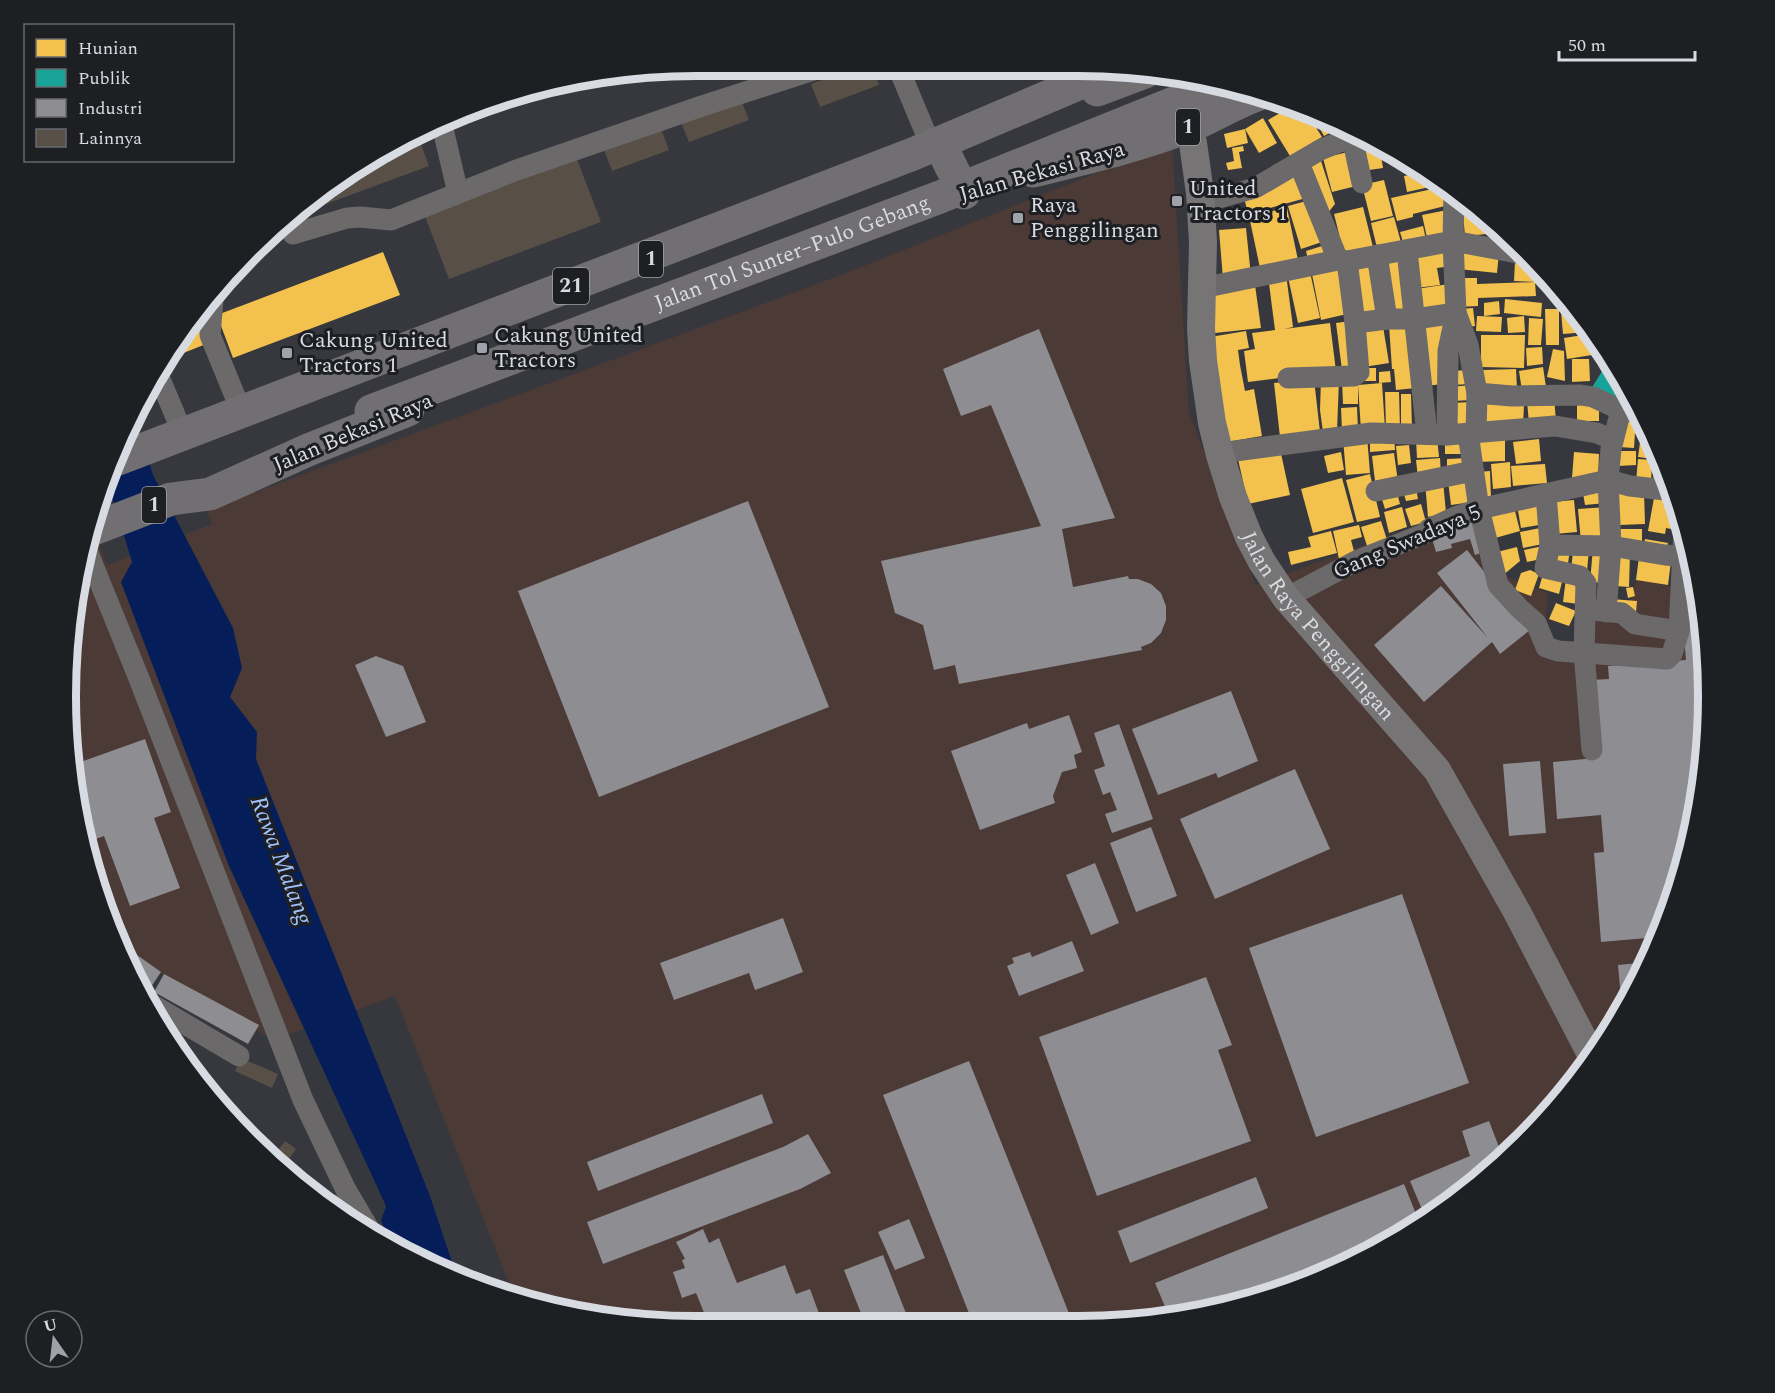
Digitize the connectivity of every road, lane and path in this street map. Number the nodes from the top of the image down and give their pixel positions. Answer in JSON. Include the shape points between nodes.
{"nodes":[{"id":1,"x":795,"y":76,"type":"edge"},
{"id":2,"x":902,"y":76,"type":"edge"},
{"id":3,"x":1080,"y":76,"type":"edge"},
{"id":4,"x":1095,"y":77,"type":"edge"},
{"id":5,"x":1120,"y":78,"type":"edge"},
{"id":6,"x":1127,"y":79,"type":"edge"},
{"id":7,"x":1184,"y":86,"type":"edge"},
{"id":8,"x":1231,"y":96,"type":"edge"},
{"id":9,"x":1233,"y":97,"type":"edge"},
{"id":10,"x":1234,"y":97,"type":"edge"},
{"id":11,"x":1023,"y":108,"type":"junction"},
{"id":12,"x":443,"y":131,"type":"edge"},
{"id":13,"x":1349,"y":138,"type":"edge"},
{"id":14,"x":1193,"y":143,"type":"junction"},
{"id":15,"x":1358,"y":143,"type":"edge"},
{"id":16,"x":1135,"y":145,"type":"junction"},
{"id":17,"x":934,"y":146,"type":"junction"},
{"id":18,"x":1299,"y":163,"type":"junction"},
{"id":19,"x":1362,"y":183,"type":"dead end"},
{"id":20,"x":458,"y":193,"type":"junction"},
{"id":21,"x":964,"y":193,"type":"junction"},
{"id":22,"x":1201,"y":203,"type":"junction"},
{"id":23,"x":1454,"y":203,"type":"edge"},
{"id":24,"x":293,"y":234,"type":"dead end"},
{"id":25,"x":1453,"y":241,"type":"junction"},
{"id":26,"x":1407,"y":251,"type":"junction"},
{"id":27,"x":1510,"y":252,"type":"edge"},
{"id":28,"x":1377,"y":255,"type":"junction"},
{"id":29,"x":1343,"y":261,"type":"junction"},
{"id":30,"x":1202,"y":288,"type":"junction"},
{"id":31,"x":212,"y":310,"type":"edge"},
{"id":32,"x":1456,"y":313,"type":"junction"},
{"id":33,"x":1387,"y":319,"type":"junction"},
{"id":34,"x":1415,"y":319,"type":"junction"},
{"id":35,"x":1355,"y":323,"type":"junction"},
{"id":36,"x":1288,"y":378,"type":"dead end"},
{"id":37,"x":158,"y":389,"type":"edge"},
{"id":38,"x":1477,"y":393,"type":"junction"},
{"id":39,"x":237,"y":401,"type":"junction"},
{"id":40,"x":1628,"y":410,"type":"edge"},
{"id":41,"x":371,"y":411,"type":"junction"},
{"id":42,"x":1629,"y":412,"type":"edge"},
{"id":43,"x":1454,"y":434,"type":"junction"},
{"id":44,"x":159,"y":435,"type":"edge"},
{"id":45,"x":1613,"y":440,"type":"junction"},
{"id":46,"x":126,"y":454,"type":"edge"},
{"id":47,"x":1220,"y":455,"type":"junction"},
{"id":48,"x":125,"y":456,"type":"edge"},
{"id":49,"x":1473,"y":471,"type":"junction"},
{"id":50,"x":1608,"y":480,"type":"junction"},
{"id":51,"x":1663,"y":490,"type":"edge"},
{"id":52,"x":1376,"y":491,"type":"dead end"},
{"id":53,"x":1546,"y":494,"type":"junction"},
{"id":54,"x":1479,"y":509,"type":"junction"},
{"id":55,"x":101,"y":526,"type":"edge"},
{"id":56,"x":101,"y":526,"type":"edge"},
{"id":57,"x":1550,"y":545,"type":"junction"},
{"id":58,"x":96,"y":546,"type":"edge"},
{"id":59,"x":1611,"y":546,"type":"junction"},
{"id":60,"x":1682,"y":555,"type":"edge"},
{"id":61,"x":1685,"y":568,"type":"edge"},
{"id":62,"x":1286,"y":598,"type":"junction"},
{"id":63,"x":1585,"y":609,"type":"junction"},
{"id":64,"x":1606,"y":612,"type":"junction"},
{"id":65,"x":1679,"y":631,"type":"junction"},
{"id":66,"x":1584,"y":652,"type":"junction"},
{"id":67,"x":1592,"y":750,"type":"dead end"},
{"id":68,"x":163,"y":1011,"type":"edge"},
{"id":69,"x":1588,"y":1049,"type":"edge"},
{"id":70,"x":239,"y":1056,"type":"dead end"},
{"id":71,"x":363,"y":1219,"type":"edge"}],
"edges":[{"from":1,"to":20,"type":"street","via":[[606,138]]},
{"from":2,"to":17,"type":"street"},
{"from":3,"to":17,"type":"street"},
{"from":4,"to":11,"type":"highway","bridge":true},
{"from":5,"to":17,"type":"highway","number":"1"},
{"from":6,"to":11,"type":"highway","bridge":true,"via":[[1090,93]]},
{"from":7,"to":41,"type":"highway","bridge":true,"via":[[915,192],[538,331]]},
{"from":8,"to":41,"type":"highway","name":"Jalan Tol Sunter–Pulo Gebang","bridge":true,"via":[[921,204]]},
{"from":9,"to":16,"type":"highway","name":"Jalan Bekasi Raya","number":"1","via":[[1192,126]]},
{"from":10,"to":14,"type":"highway"},
{"from":11,"to":48,"type":"highway","number":"21","bridge":true,"via":[[772,209]]},
{"from":12,"to":20,"type":"street"},
{"from":13,"to":18,"type":"street"},
{"from":14,"to":16,"type":"highway","via":[[1179,140]]},
{"from":14,"to":22,"type":"street","name":"Jalan Raya Penggilingan"},
{"from":15,"to":19,"type":"street"},
{"from":16,"to":21,"type":"highway","name":"Jalan Bekasi Raya","number":"1","via":[[996,180]]},
{"from":17,"to":21,"type":"highway"},
{"from":17,"to":39,"type":"street","via":[[569,270]]},
{"from":17,"to":44,"type":"highway","number":"1"},
{"from":18,"to":22,"type":"street","via":[[1255,188]]},
{"from":18,"to":29,"type":"street"},
{"from":20,"to":24,"type":"street","via":[[391,220],[347,218]]},
{"from":21,"to":56,"type":"highway","name":"Jalan Bekasi Raya","number":"1","via":[[654,310],[308,450],[210,494],[171,499]]},
{"from":22,"to":30,"type":"street","name":"Jalan Raya Penggilingan"},
{"from":23,"to":25,"type":"street"},
{"from":25,"to":26,"type":"street"},
{"from":25,"to":27,"type":"street"},
{"from":25,"to":32,"type":"street"},
{"from":26,"to":28,"type":"street"},
{"from":26,"to":34,"type":"street"},
{"from":28,"to":29,"type":"street"},
{"from":28,"to":33,"type":"street"},
{"from":29,"to":30,"type":"street"},
{"from":29,"to":35,"type":"street"},
{"from":30,"to":47,"type":"street","name":"Jalan Raya Penggilingan","via":[[1203,361]]},
{"from":31,"to":39,"type":"street","via":[[210,335]]},
{"from":32,"to":34,"type":"street"},
{"from":32,"to":38,"type":"street","via":[[1468,345]]},
{"from":32,"to":43,"type":"street","via":[[1448,351]]},
{"from":33,"to":34,"type":"street"},
{"from":33,"to":35,"type":"street"},
{"from":34,"to":43,"type":"street"},
{"from":35,"to":36,"type":"street","via":[[1359,372],[1354,376]]},
{"from":37,"to":44,"type":"street"},
{"from":38,"to":40,"type":"street","via":[[1581,395]]},
{"from":38,"to":43,"type":"street"},
{"from":39,"to":44,"type":"street"},
{"from":41,"to":55,"type":"highway","name":"Jalan Tol Sunter–Pulo Gebang"},
{"from":42,"to":45,"type":"street"},
{"from":43,"to":45,"type":"street","via":[[1555,426],[1597,433]]},
{"from":43,"to":47,"type":"street","via":[[1371,433]]},
{"from":43,"to":49,"type":"street"},
{"from":44,"to":46,"type":"highway","number":"1","bridge":true},
{"from":45,"to":50,"type":"street"},
{"from":47,"to":62,"type":"street","name":"Jalan Raya Penggilingan","via":[[1249,537]]},
{"from":49,"to":52,"type":"street"},
{"from":49,"to":54,"type":"street"},
{"from":50,"to":51,"type":"street","name":"Gang Swadaya 5"},
{"from":50,"to":53,"type":"street","name":"Gang Swadaya 5"},
{"from":50,"to":59,"type":"street"},
{"from":53,"to":54,"type":"street","name":"Gang Swadaya 5"},
{"from":53,"to":57,"type":"street"},
{"from":54,"to":62,"type":"street","name":"Gang Swadaya 5","via":[[1356,561]]},
{"from":54,"to":66,"type":"street","via":[[1498,585],[1536,624],[1546,647]]},
{"from":57,"to":59,"type":"street"},
{"from":57,"to":63,"type":"street","via":[[1545,568],[1583,578]]},
{"from":58,"to":71,"type":"street","via":[[102,588],[303,1100]]},
{"from":59,"to":60,"type":"street"},
{"from":59,"to":64,"type":"street"},
{"from":61,"to":65,"type":"street"},
{"from":62,"to":69,"type":"street","name":"Jalan Raya Penggilingan","via":[[1437,770]]},
{"from":63,"to":64,"type":"street"},
{"from":63,"to":66,"type":"street"},
{"from":64,"to":65,"type":"street","via":[[1622,613],[1635,624]]},
{"from":65,"to":66,"type":"street","via":[[1667,659]]},
{"from":66,"to":67,"type":"street"},
{"from":68,"to":70,"type":"street"}]}
